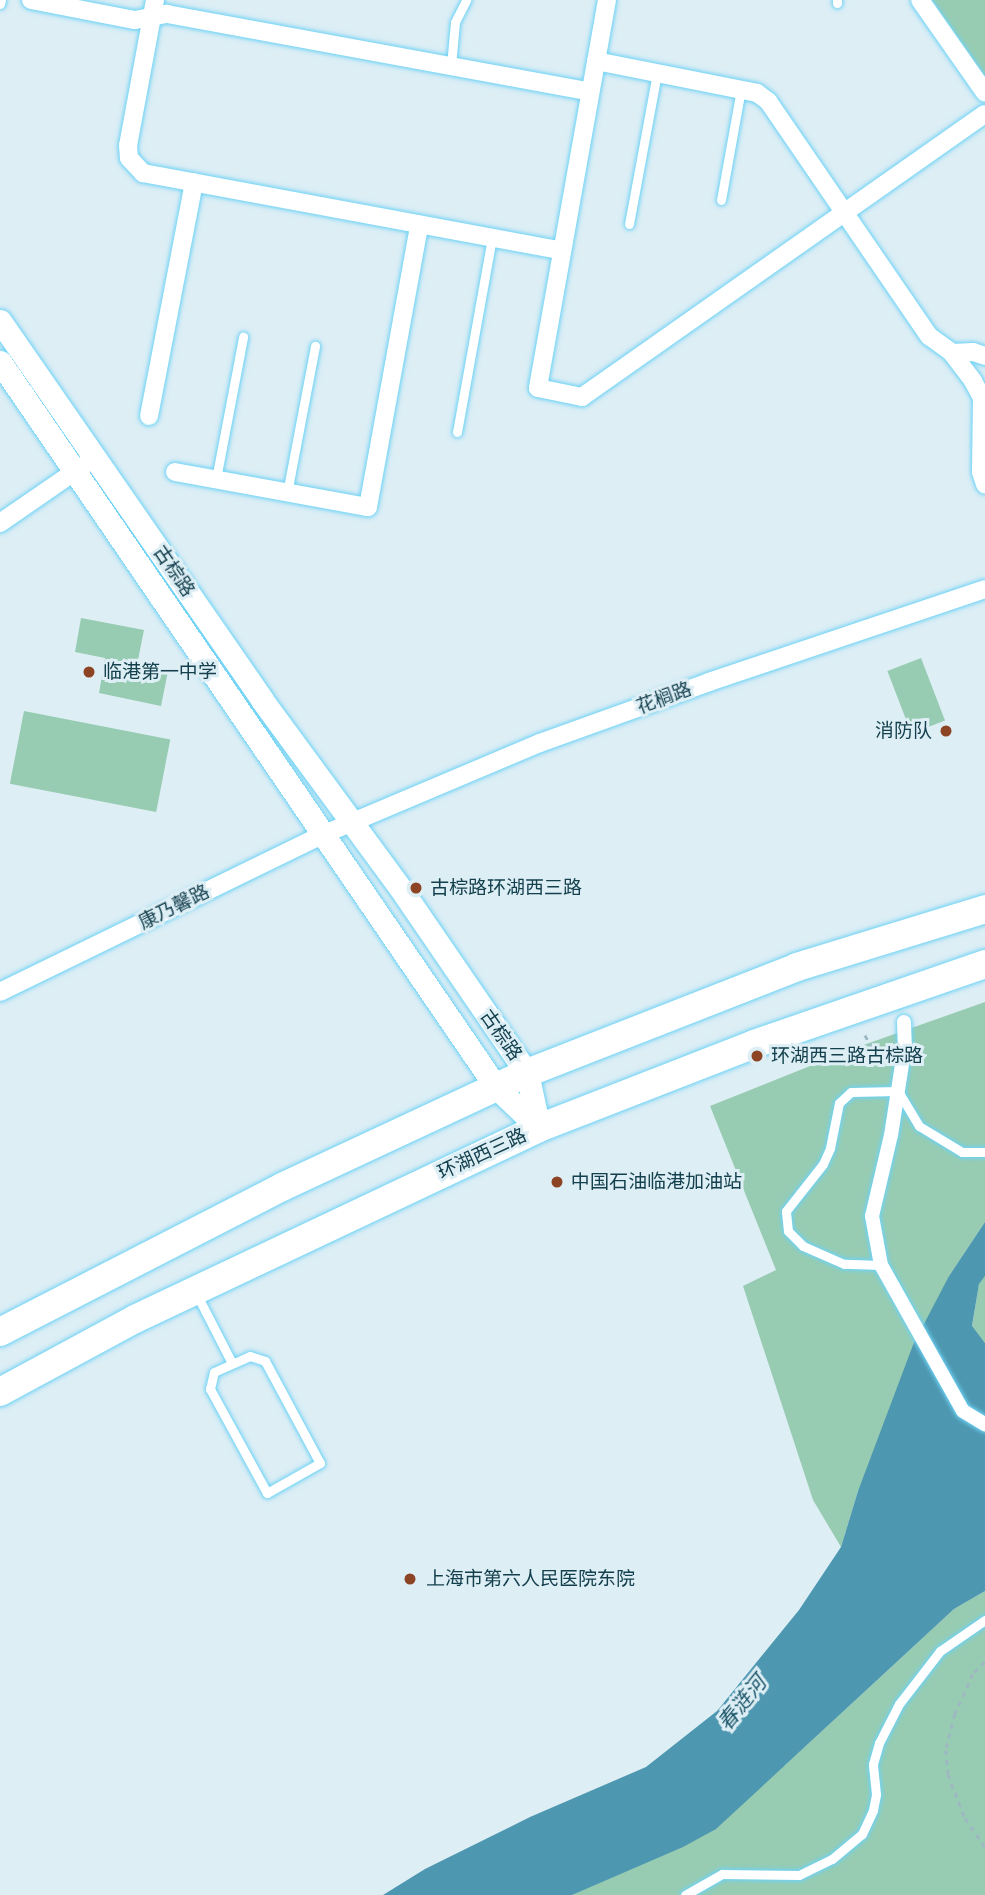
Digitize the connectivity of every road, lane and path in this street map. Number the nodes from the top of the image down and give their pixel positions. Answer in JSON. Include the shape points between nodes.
{"nodes":[{"id":1,"x":31,"y":0,"type":"edge"},
{"id":2,"x":466,"y":0,"type":"edge"},
{"id":3,"x":607,"y":0,"type":"edge"},
{"id":4,"x":920,"y":0,"type":"edge"},
{"id":5,"x":153,"y":8,"type":"edge"},
{"id":6,"x":596,"y":61,"type":"junction"},
{"id":7,"x":452,"y":66,"type":"junction"},
{"id":8,"x":657,"y":73,"type":"junction"},
{"id":9,"x":741,"y":89,"type":"junction"},
{"id":10,"x":590,"y":92,"type":"junction"},
{"id":11,"x":985,"y":93,"type":"edge"},
{"id":12,"x":985,"y":114,"type":"edge"},
{"id":13,"x":194,"y":182,"type":"junction"},
{"id":14,"x":721,"y":200,"type":"dead end"},
{"id":15,"x":846,"y":212,"type":"junction"},
{"id":16,"x":629,"y":224,"type":"dead end"},
{"id":17,"x":419,"y":225,"type":"junction"},
{"id":18,"x":492,"y":238,"type":"junction"},
{"id":19,"x":562,"y":251,"type":"junction"},
{"id":20,"x":0,"y":321,"type":"edge"},
{"id":21,"x":243,"y":337,"type":"dead end"},
{"id":22,"x":315,"y":346,"type":"dead end"},
{"id":23,"x":952,"y":353,"type":"junction"},
{"id":24,"x":985,"y":356,"type":"edge"},
{"id":25,"x":0,"y":362,"type":"edge"},
{"id":26,"x":149,"y":416,"type":"dead end"},
{"id":27,"x":457,"y":432,"type":"dead end"},
{"id":28,"x":96,"y":457,"type":"junction"},
{"id":29,"x":75,"y":471,"type":"junction"},
{"id":30,"x":175,"y":472,"type":"dead end"},
{"id":31,"x":216,"y":480,"type":"junction"},
{"id":32,"x":985,"y":484,"type":"edge"},
{"id":33,"x":287,"y":492,"type":"junction"},
{"id":34,"x":0,"y":523,"type":"edge"},
{"id":35,"x":985,"y":589,"type":"edge"},
{"id":36,"x":349,"y":823,"type":"junction"},
{"id":37,"x":322,"y":835,"type":"junction"},
{"id":38,"x":985,"y":909,"type":"edge"},
{"id":39,"x":985,"y":964,"type":"edge"},
{"id":40,"x":0,"y":992,"type":"edge"},
{"id":41,"x":904,"y":1022,"type":"dead end"},
{"id":42,"x":865,"y":1035,"type":"dead end"},
{"id":43,"x":527,"y":1073,"type":"junction"},
{"id":44,"x":496,"y":1087,"type":"junction"},
{"id":45,"x":898,"y":1091,"type":"junction"},
{"id":46,"x":539,"y":1128,"type":"junction"},
{"id":47,"x":985,"y":1152,"type":"edge"},
{"id":48,"x":881,"y":1265,"type":"junction"},
{"id":49,"x":194,"y":1290,"type":"junction"},
{"id":50,"x":0,"y":1332,"type":"edge"},
{"id":51,"x":232,"y":1363,"type":"junction"},
{"id":52,"x":0,"y":1392,"type":"edge"},
{"id":53,"x":985,"y":1424,"type":"edge"},
{"id":54,"x":985,"y":1620,"type":"edge"},
{"id":55,"x":985,"y":1662,"type":"edge"},
{"id":56,"x":985,"y":1847,"type":"edge"},
{"id":57,"x":685,"y":1895,"type":"edge"}],
"edges":[{"from":1,"to":5,"type":"street","via":[[135,20]]},
{"from":2,"to":7,"type":"lane","via":[[455,22]]},
{"from":3,"to":6,"type":"street"},
{"from":4,"to":11,"type":"street"},
{"from":5,"to":7,"type":"street"},
{"from":5,"to":13,"type":"street","via":[[129,158],[143,173]]},
{"from":6,"to":8,"type":"street"},
{"from":6,"to":10,"type":"street"},
{"from":7,"to":10,"type":"street"},
{"from":8,"to":9,"type":"street"},
{"from":8,"to":16,"type":"lane"},
{"from":9,"to":14,"type":"lane"},
{"from":9,"to":15,"type":"street","via":[[768,101]]},
{"from":10,"to":19,"type":"street"},
{"from":12,"to":15,"type":"street"},
{"from":13,"to":17,"type":"street"},
{"from":13,"to":26,"type":"street"},
{"from":15,"to":19,"type":"street","via":[[582,397],[538,388]]},
{"from":15,"to":23,"type":"street","via":[[929,336]]},
{"from":17,"to":18,"type":"street"},
{"from":17,"to":33,"type":"street","via":[[368,507]]},
{"from":18,"to":19,"type":"street"},
{"from":18,"to":27,"type":"lane"},
{"from":20,"to":28,"type":"street","name":"古棕路"},
{"from":21,"to":31,"type":"lane"},
{"from":22,"to":33,"type":"lane"},
{"from":23,"to":24,"type":"street"},
{"from":23,"to":32,"type":"street","via":[[982,398],[981,472]]},
{"from":25,"to":29,"type":"street","name":"古棕路"},
{"from":28,"to":29,"type":"street"},
{"from":28,"to":36,"type":"street","name":"古棕路"},
{"from":29,"to":34,"type":"street"},
{"from":29,"to":37,"type":"street","name":"古棕路"},
{"from":30,"to":31,"type":"street"},
{"from":31,"to":33,"type":"street"},
{"from":35,"to":36,"type":"street","name":"花榈路","via":[[540,743]]},
{"from":36,"to":37,"type":"street","name":"康乃馨路"},
{"from":36,"to":43,"type":"street","name":"古棕路","via":[[405,894]]},
{"from":37,"to":40,"type":"street","name":"康乃馨路"},
{"from":37,"to":44,"type":"street","name":"古棕路"},
{"from":38,"to":43,"type":"main road","via":[[797,967]]},
{"from":39,"to":46,"type":"main road","name":"环湖西三路","via":[[754,1044]]},
{"from":41,"to":45,"type":"street"},
{"from":42,"to":45,"type":"path"},
{"from":43,"to":44,"type":"main road"},
{"from":43,"to":46,"type":"street","name":"古棕路"},
{"from":44,"to":46,"type":"street","name":"古棕路"},
{"from":44,"to":50,"type":"main road","via":[[282,1187]]},
{"from":45,"to":47,"type":"lane","via":[[919,1126],[962,1152]]},
{"from":45,"to":48,"type":"street","via":[[872,1216]]},
{"from":45,"to":48,"type":"lane","via":[[851,1092],[839,1103],[823,1164],[786,1210],[785,1219],[788,1231],[803,1246],[844,1264]]},
{"from":46,"to":49,"type":"main road","name":"环湖西三路"},
{"from":48,"to":53,"type":"street","via":[[962,1411]]},
{"from":49,"to":51,"type":"lane"},
{"from":49,"to":52,"type":"main road","name":"环湖西三路"},
{"from":51,"to":51,"type":"lane","via":[[214,1372],[210,1389],[267,1493],[320,1463],[265,1361],[250,1356]]},
{"from":54,"to":57,"type":"lane","via":[[940,1651],[900,1704],[879,1743],[873,1764],[876,1794],[862,1834],[832,1859],[799,1875],[722,1874]]},
{"from":55,"to":56,"type":"path","via":[[973,1674],[955,1714],[946,1750],[948,1774],[965,1818]]}]}
